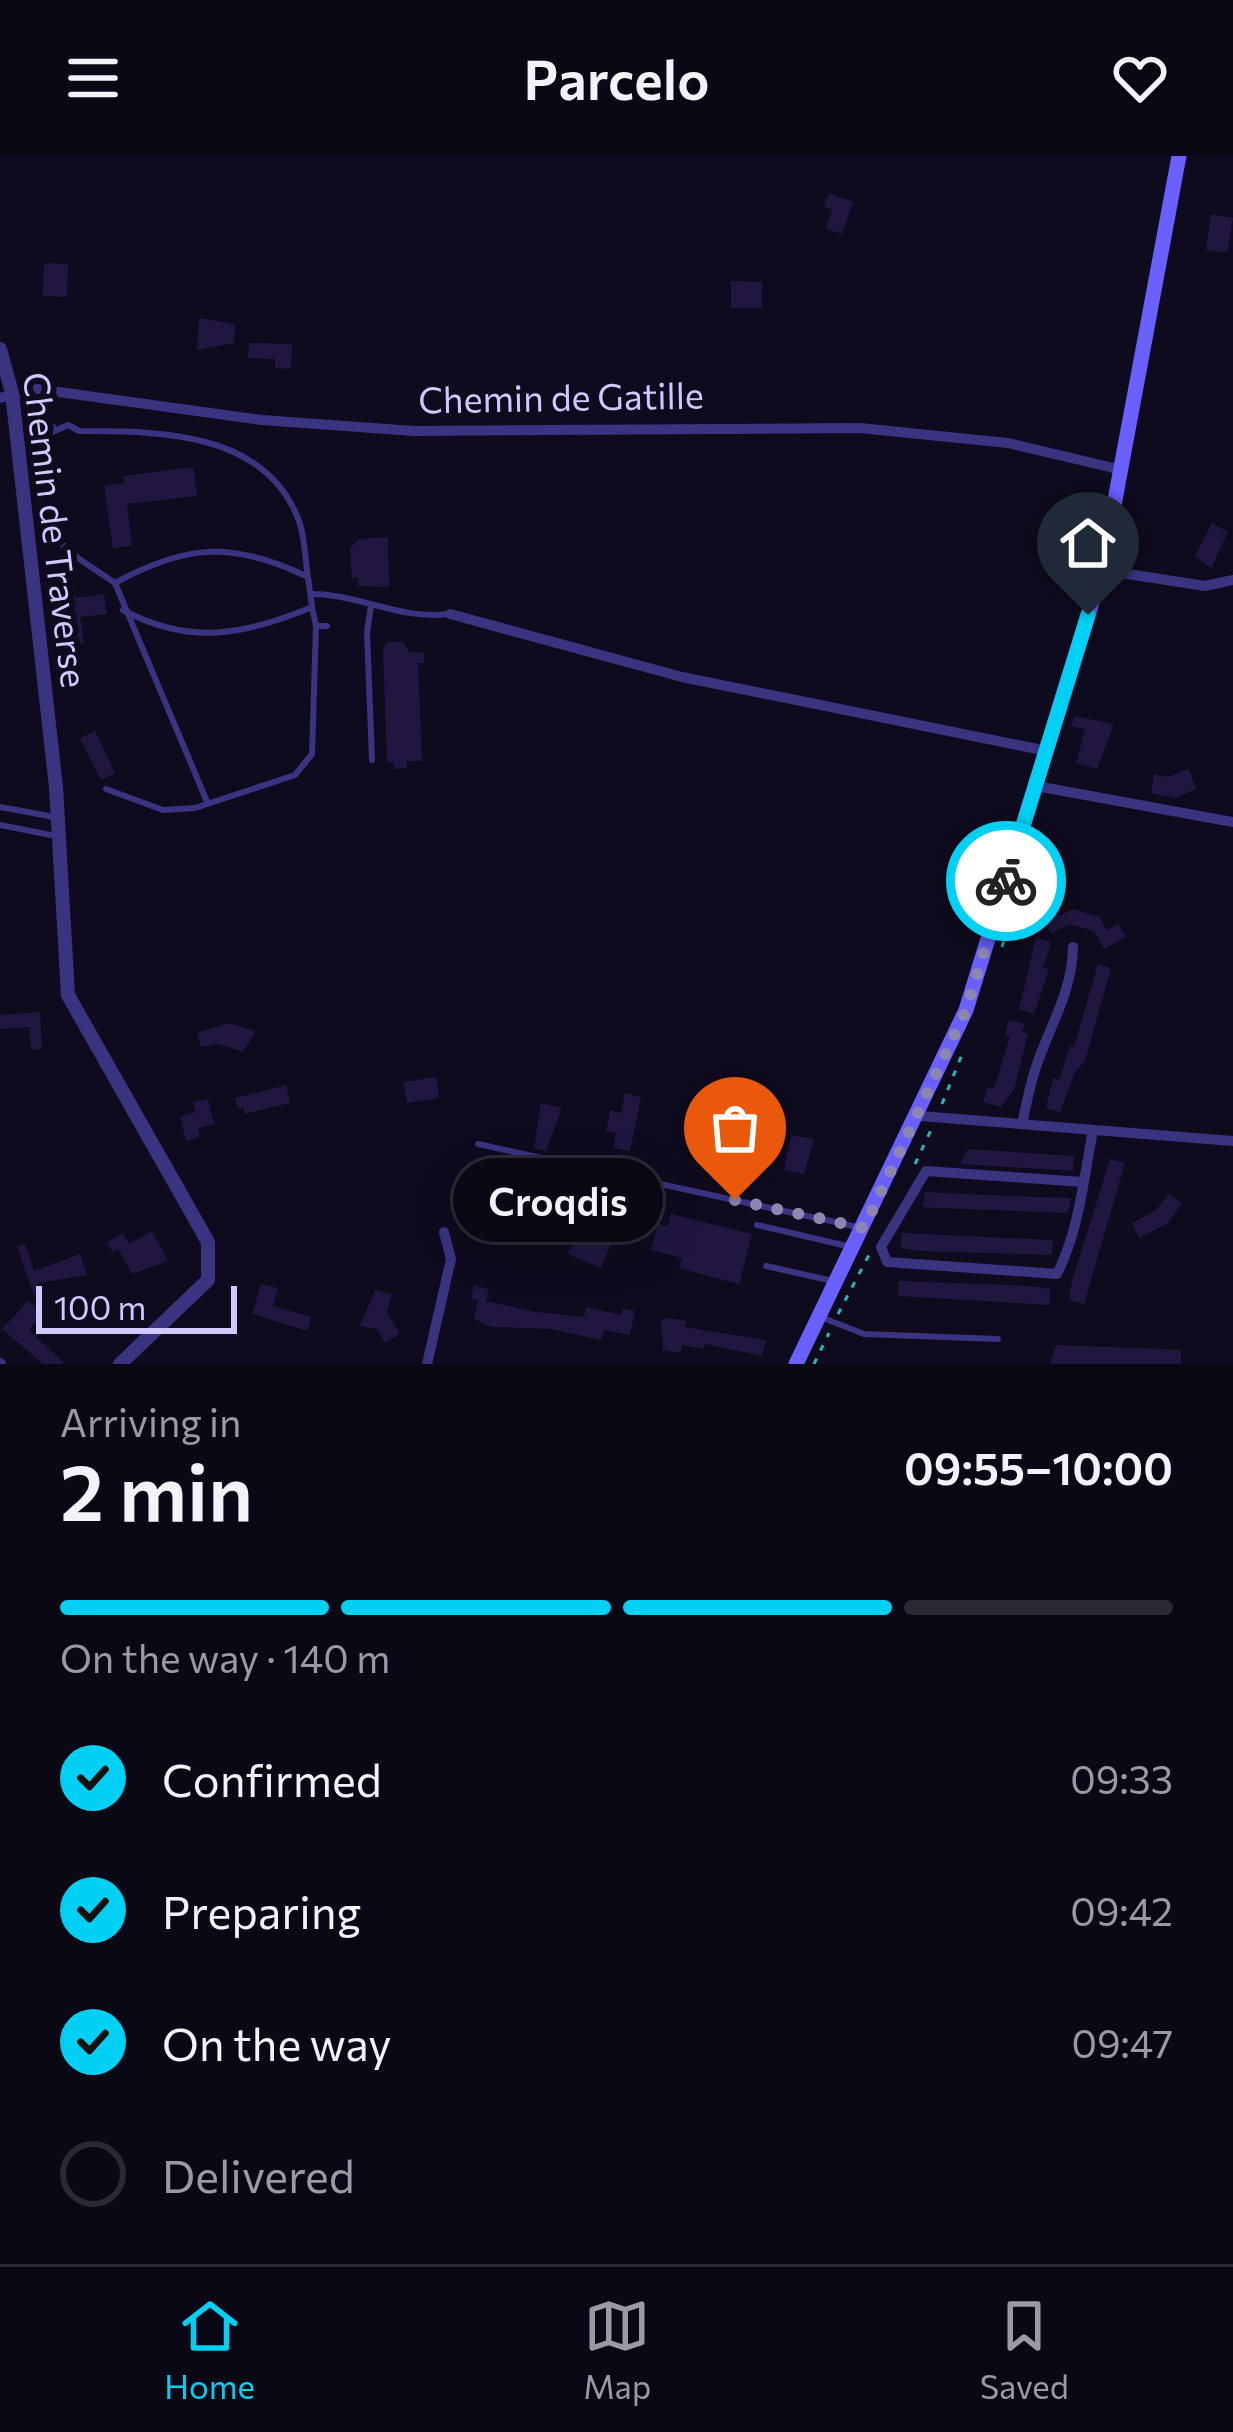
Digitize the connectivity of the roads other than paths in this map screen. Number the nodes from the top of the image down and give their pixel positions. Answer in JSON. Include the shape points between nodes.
{"nodes":[{"id":1,"x":1179,"y":156,"type":"edge"},
{"id":2,"x":0,"y":349,"type":"edge"},
{"id":3,"x":10,"y":394,"type":"edge"},
{"id":4,"x":53,"y":427,"type":"junction"},
{"id":5,"x":1122,"y":470,"type":"junction"},
{"id":6,"x":1102,"y":570,"type":"junction"},
{"id":7,"x":308,"y":577,"type":"junction"},
{"id":8,"x":1233,"y":580,"type":"edge"},
{"id":9,"x":115,"y":583,"type":"junction"},
{"id":10,"x":311,"y":594,"type":"junction"},
{"id":11,"x":371,"y":606,"type":"junction"},
{"id":12,"x":312,"y":607,"type":"junction"},
{"id":13,"x":123,"y":610,"type":"junction"},
{"id":14,"x":450,"y":614,"type":"joint"},
{"id":15,"x":316,"y":626,"type":"junction"},
{"id":16,"x":327,"y":626,"type":"dead end"},
{"id":17,"x":1047,"y":751,"type":"junction"},
{"id":18,"x":372,"y":760,"type":"dead end"},
{"id":19,"x":1036,"y":786,"type":"junction"},
{"id":20,"x":106,"y":789,"type":"dead end"},
{"id":21,"x":208,"y":804,"type":"junction"},
{"id":22,"x":0,"y":807,"type":"edge"},
{"id":23,"x":58,"y":818,"type":"junction"},
{"id":24,"x":1233,"y":823,"type":"edge"},
{"id":25,"x":0,"y":825,"type":"edge"},
{"id":26,"x":59,"y":836,"type":"junction"},
{"id":27,"x":1073,"y":946,"type":"dead end"},
{"id":28,"x":920,"y":1116,"type":"junction"},
{"id":29,"x":1022,"y":1124,"type":"junction"},
{"id":30,"x":1094,"y":1130,"type":"junction"},
{"id":31,"x":1233,"y":1141,"type":"edge"},
{"id":32,"x":478,"y":1144,"type":"dead end"},
{"id":33,"x":1083,"y":1182,"type":"junction"},
{"id":34,"x":757,"y":1225,"type":"dead end"},
{"id":35,"x":864,"y":1228,"type":"junction"},
{"id":36,"x":444,"y":1232,"type":"dead end"},
{"id":37,"x":854,"y":1247,"type":"junction"},
{"id":38,"x":766,"y":1266,"type":"dead end"},
{"id":39,"x":837,"y":1282,"type":"junction"},
{"id":40,"x":820,"y":1317,"type":"junction"},
{"id":41,"x":998,"y":1340,"type":"dead end"},
{"id":42,"x":120,"y":1364,"type":"edge"},
{"id":43,"x":427,"y":1364,"type":"edge"},
{"id":44,"x":796,"y":1364,"type":"edge"}],
"edges":[{"from":1,"to":5,"type":"main road"},
{"from":2,"to":3,"type":"street","name":"Chemin de Traverse"},
{"from":3,"to":4,"type":"lane"},
{"from":3,"to":5,"type":"street","name":"Chemin de Gatille","via":[[37,389],[262,421],[414,430],[860,428],[1008,443]]},
{"from":3,"to":23,"type":"street","name":"Chemin de Traverse"},
{"from":4,"to":7,"type":"lane","via":[[170,434],[236,453],[284,491],[300,523]]},
{"from":4,"to":9,"type":"lane","via":[[34,451],[47,519],[66,550]]},
{"from":5,"to":6,"type":"main road"},
{"from":6,"to":8,"type":"street","via":[[1205,586]]},
{"from":6,"to":17,"type":"main road"},
{"from":7,"to":9,"type":"lane","via":[[217,550],[158,559]]},
{"from":7,"to":10,"type":"lane"},
{"from":9,"to":13,"type":"lane"},
{"from":10,"to":11,"type":"lane","via":[[348,594]]},
{"from":10,"to":12,"type":"lane"},
{"from":11,"to":14,"type":"lane"},
{"from":11,"to":18,"type":"lane"},
{"from":12,"to":13,"type":"lane","via":[[226,636],[189,635]]},
{"from":12,"to":15,"type":"lane"},
{"from":13,"to":21,"type":"lane"},
{"from":14,"to":17,"type":"street","via":[[682,677]]},
{"from":15,"to":16,"type":"lane"},
{"from":15,"to":21,"type":"lane","via":[[312,754],[295,775]]},
{"from":17,"to":19,"type":"main road"},
{"from":19,"to":24,"type":"street"},
{"from":19,"to":28,"type":"main road","via":[[966,1010]]},
{"from":20,"to":21,"type":"lane","via":[[164,810]]},
{"from":22,"to":23,"type":"lane"},
{"from":23,"to":26,"type":"street","name":"Chemin de Traverse"},
{"from":25,"to":26,"type":"lane"},
{"from":26,"to":42,"type":"street","name":"Chemin de Traverse","via":[[68,995],[208,1242],[208,1280]]},
{"from":27,"to":29,"type":"street","via":[[1072,972]]},
{"from":28,"to":29,"type":"street"},
{"from":28,"to":35,"type":"main road"},
{"from":29,"to":30,"type":"street"},
{"from":30,"to":31,"type":"street"},
{"from":30,"to":33,"type":"street"},
{"from":32,"to":35,"type":"lane"},
{"from":33,"to":33,"type":"street","via":[[1057,1274],[887,1262],[881,1247],[926,1171]]},
{"from":34,"to":37,"type":"lane"},
{"from":35,"to":37,"type":"main road"},
{"from":36,"to":43,"type":"street","via":[[452,1258]]},
{"from":37,"to":39,"type":"main road"},
{"from":38,"to":39,"type":"lane"},
{"from":39,"to":40,"type":"main road"},
{"from":40,"to":41,"type":"lane","via":[[864,1334]]},
{"from":40,"to":44,"type":"main road"}]}
